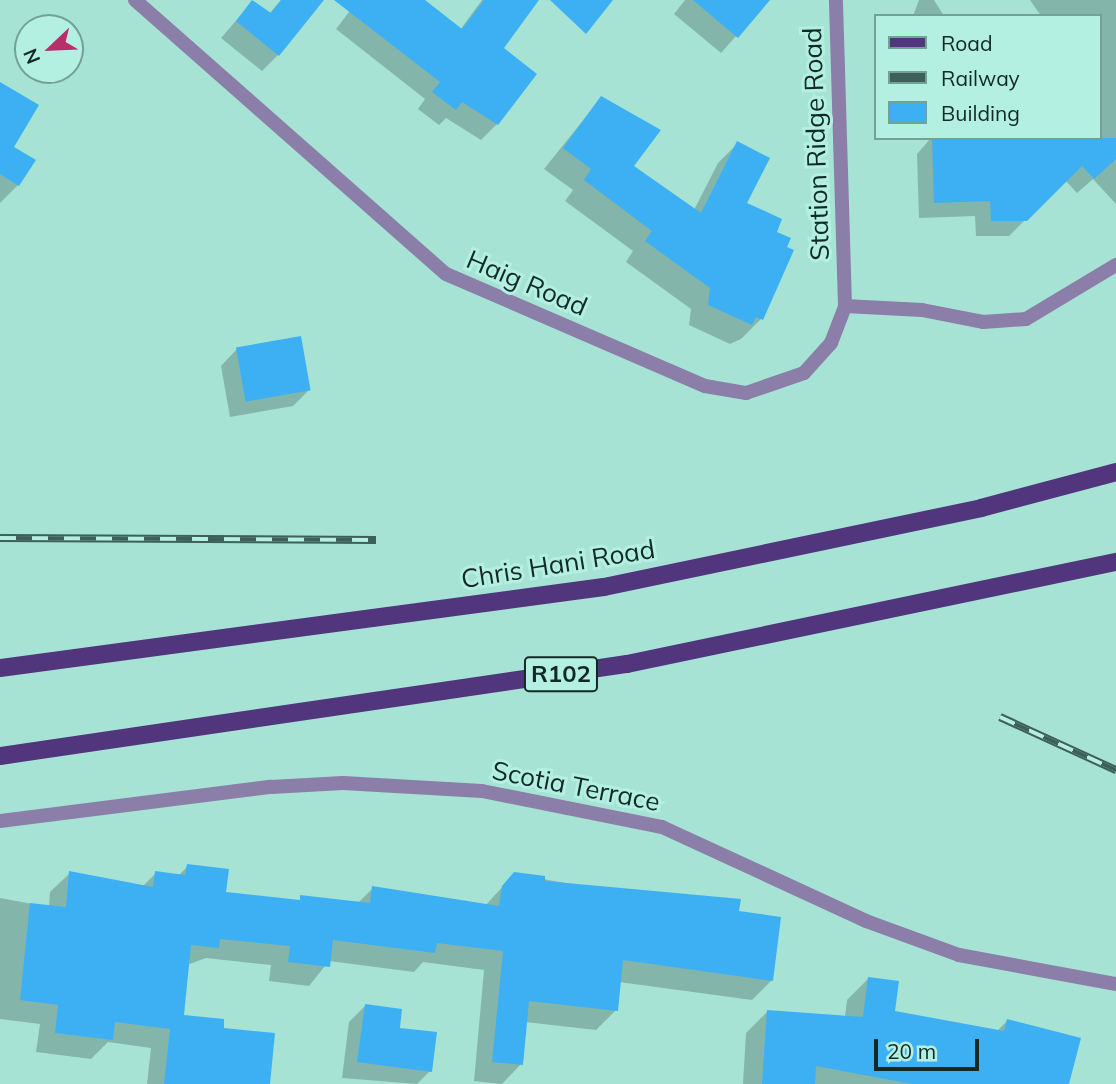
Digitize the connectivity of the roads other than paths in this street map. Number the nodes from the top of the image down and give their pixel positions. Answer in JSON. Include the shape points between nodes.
{"nodes":[{"id":1,"x":135,"y":0,"type":"edge"},
{"id":2,"x":836,"y":0,"type":"edge"},
{"id":3,"x":1116,"y":265,"type":"edge"},
{"id":4,"x":846,"y":287,"type":"joint"},
{"id":5,"x":845,"y":306,"type":"junction"},
{"id":6,"x":1116,"y":472,"type":"edge"},
{"id":7,"x":1116,"y":562,"type":"edge"},
{"id":8,"x":0,"y":668,"type":"edge"},
{"id":9,"x":0,"y":756,"type":"edge"},
{"id":10,"x":0,"y":821,"type":"edge"},
{"id":11,"x":1116,"y":984,"type":"edge"}],
"edges":[{"from":1,"to":5,"type":"street","name":"Haig Road","via":[[446,274],[504,303],[705,386],[746,393],[804,373],[831,343]]},
{"from":2,"to":4,"type":"street","name":"Station Ridge Road"},
{"from":3,"to":5,"type":"street","via":[[1026,318],[982,322],[922,310]]},
{"from":4,"to":5,"type":"street","name":"Haig Road"},
{"from":6,"to":8,"type":"main road","name":"Chris Hani Road","via":[[981,508],[604,587]]},
{"from":7,"to":9,"type":"main road","number":"R102","via":[[627,664]]},
{"from":10,"to":11,"type":"street","name":"Scotia Terrace","via":[[271,787],[343,783],[482,791],[662,827],[866,921],[959,955]]}]}
